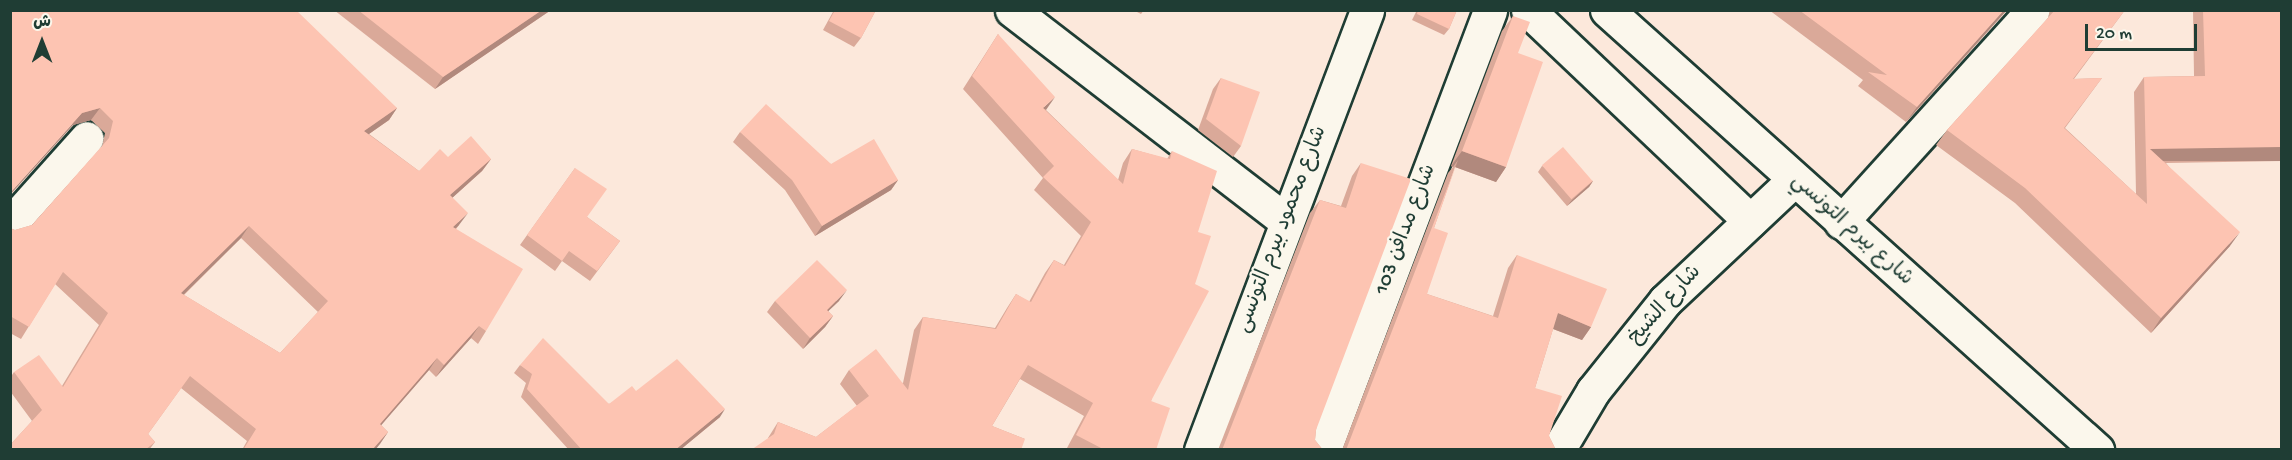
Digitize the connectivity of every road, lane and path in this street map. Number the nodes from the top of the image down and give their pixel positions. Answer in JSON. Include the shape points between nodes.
{"nodes":[{"id":1,"x":1012,"y":10,"type":"edge"},
{"id":2,"x":1367,"y":10,"type":"edge"},
{"id":3,"x":1490,"y":10,"type":"edge"},
{"id":4,"x":1528,"y":10,"type":"edge"},
{"id":5,"x":1607,"y":10,"type":"edge"},
{"id":6,"x":2033,"y":10,"type":"edge"},
{"id":7,"x":87,"y":138,"type":"dead end"},
{"id":8,"x":1794,"y":180,"type":"junction"},
{"id":9,"x":1286,"y":221,"type":"junction"},
{"id":10,"x":1750,"y":221,"type":"junction"},
{"id":11,"x":1841,"y":222,"type":"junction"},
{"id":12,"x":10,"y":224,"type":"edge"},
{"id":13,"x":1201,"y":450,"type":"edge"},
{"id":14,"x":1324,"y":450,"type":"edge"},
{"id":15,"x":1558,"y":450,"type":"edge"},
{"id":16,"x":2097,"y":450,"type":"edge"}],
"edges":[{"from":1,"to":9,"type":"street"},
{"from":2,"to":9,"type":"street","name":"شارع محمود بيرم التونسى"},
{"from":3,"to":14,"type":"street","name":"شارع مدافن 103"},
{"from":4,"to":10,"type":"street"},
{"from":5,"to":8,"type":"street","name":"شارع بيرم التونسي"},
{"from":6,"to":11,"type":"street"},
{"from":7,"to":12,"type":"street"},
{"from":8,"to":10,"type":"street","name":"شارع الشيخ"},
{"from":8,"to":11,"type":"street","name":"شارع بيرم التونسي"},
{"from":9,"to":13,"type":"street","name":"شارع محمود بيرم التونسى"},
{"from":10,"to":15,"type":"street","name":"شارع الشيخ","via":[[1665,302],[1593,391]]},
{"from":11,"to":16,"type":"street","name":"شارع بيرم التونسي"}]}
